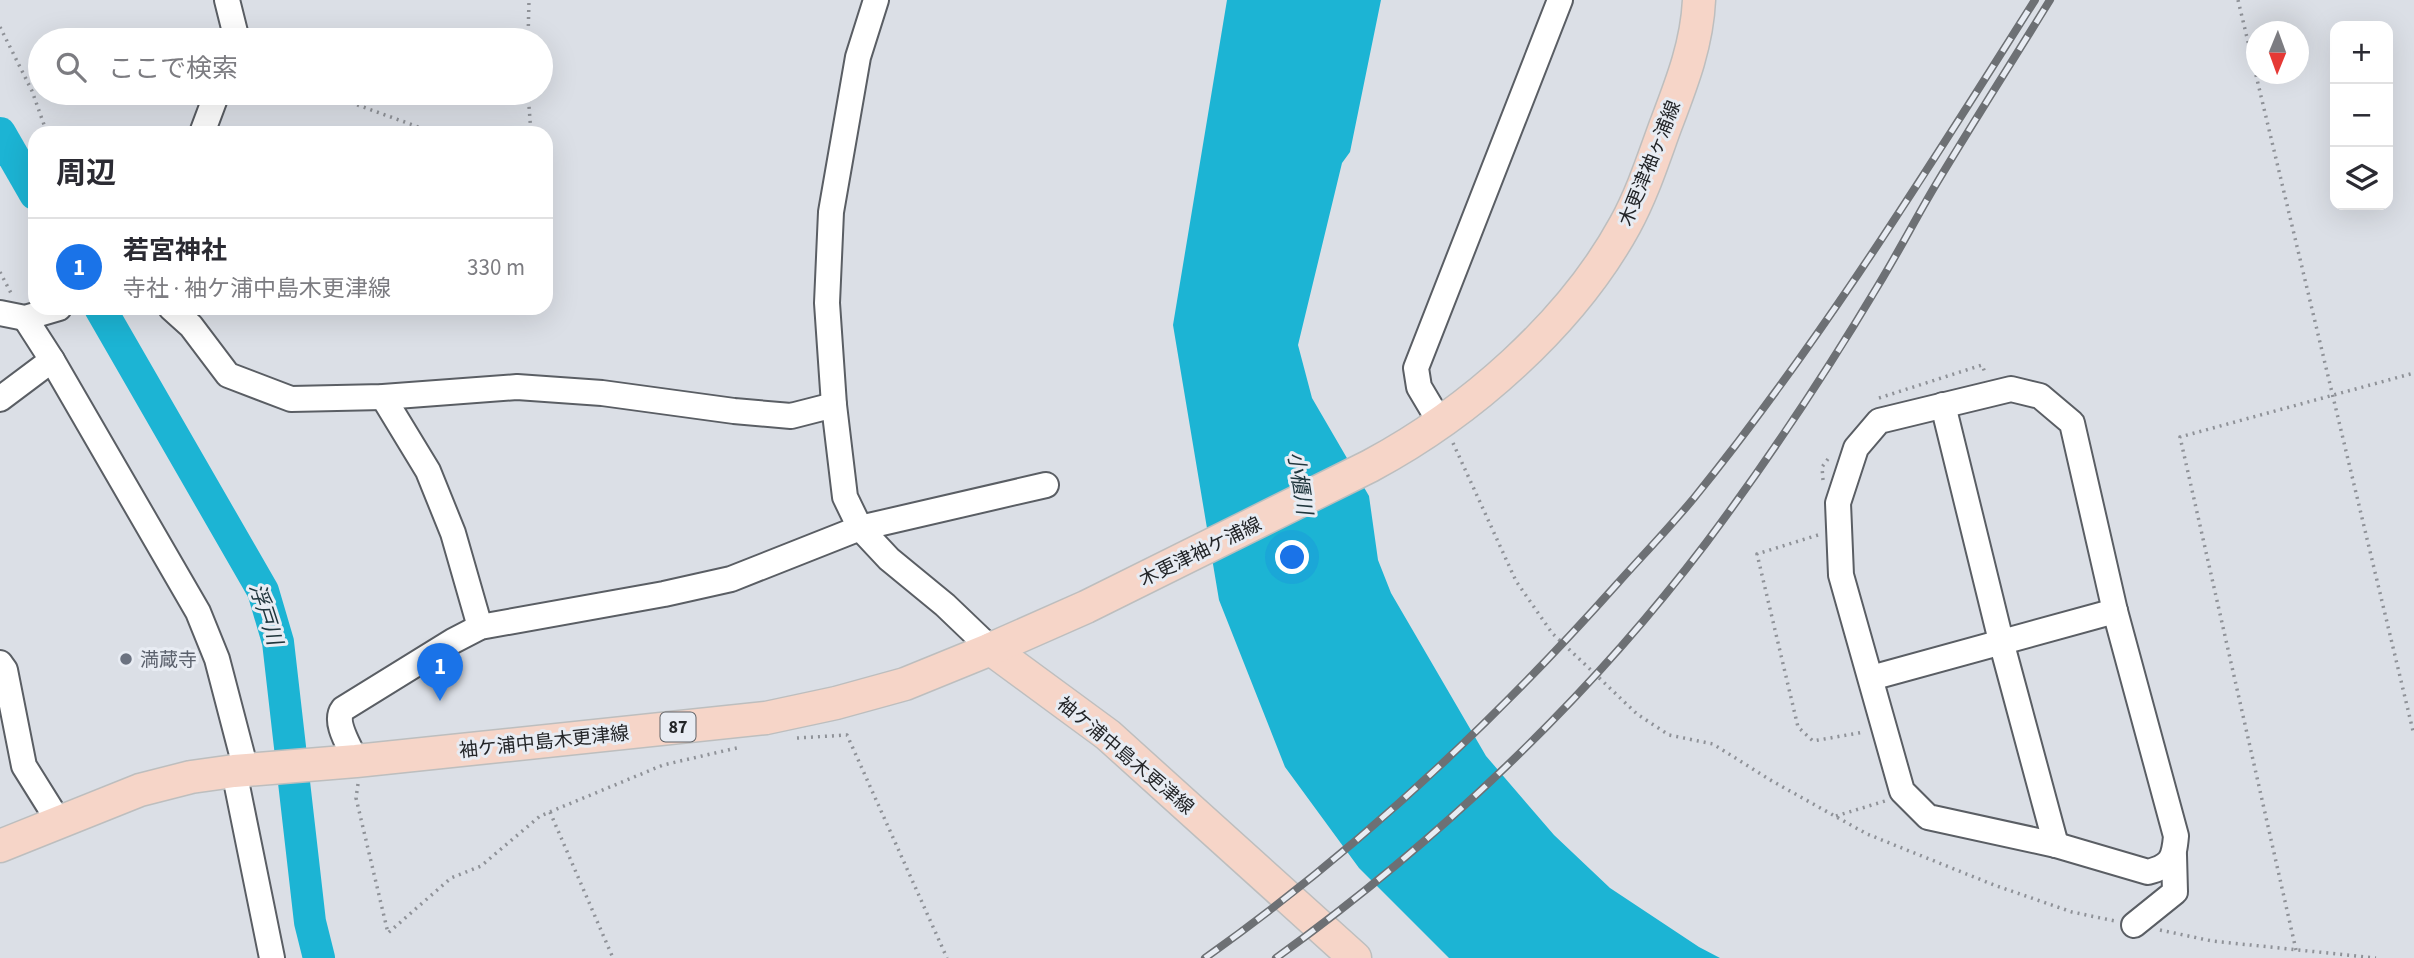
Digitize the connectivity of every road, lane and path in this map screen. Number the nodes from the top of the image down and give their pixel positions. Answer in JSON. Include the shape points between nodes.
{"nodes":[{"id":1,"x":227,"y":0,"type":"edge"},
{"id":2,"x":529,"y":0,"type":"edge"},
{"id":3,"x":876,"y":0,"type":"edge"},
{"id":4,"x":1560,"y":0,"type":"edge"},
{"id":5,"x":1699,"y":0,"type":"edge"},
{"id":6,"x":2238,"y":0,"type":"edge"},
{"id":7,"x":0,"y":27,"type":"edge"},
{"id":8,"x":234,"y":28,"type":"edge"},
{"id":9,"x":528,"y":28,"type":"edge"},
{"id":10,"x":28,"y":83,"type":"edge"},
{"id":11,"x":37,"y":105,"type":"edge"},
{"id":12,"x":212,"y":105,"type":"edge"},
{"id":13,"x":358,"y":105,"type":"edge"},
{"id":14,"x":529,"y":105,"type":"edge"},
{"id":15,"x":44,"y":126,"type":"edge"},
{"id":16,"x":205,"y":126,"type":"edge"},
{"id":17,"x":416,"y":126,"type":"edge"},
{"id":18,"x":530,"y":126,"type":"edge"},
{"id":19,"x":0,"y":313,"type":"edge"},
{"id":20,"x":35,"y":315,"type":"edge"},
{"id":21,"x":179,"y":315,"type":"edge"},
{"id":22,"x":25,"y":318,"type":"junction"},
{"id":23,"x":51,"y":360,"type":"junction"},
{"id":24,"x":2414,"y":373,"type":"edge"},
{"id":25,"x":2333,"y":395,"type":"junction"},
{"id":26,"x":383,"y":397,"type":"junction"},
{"id":27,"x":0,"y":399,"type":"edge"},
{"id":28,"x":834,"y":405,"type":"junction"},
{"id":29,"x":1943,"y":405,"type":"junction"},
{"id":30,"x":1441,"y":424,"type":"junction"},
{"id":31,"x":1046,"y":485,"type":"dead end"},
{"id":32,"x":860,"y":528,"type":"junction"},
{"id":33,"x":2115,"y":611,"type":"junction"},
{"id":34,"x":480,"y":627,"type":"junction"},
{"id":35,"x":2001,"y":641,"type":"junction"},
{"id":36,"x":991,"y":649,"type":"junction"},
{"id":37,"x":0,"y":663,"type":"edge"},
{"id":38,"x":1871,"y":678,"type":"junction"},
{"id":39,"x":2414,"y":735,"type":"edge"},
{"id":40,"x":785,"y":738,"type":"dead end"},
{"id":41,"x":748,"y":745,"type":"dead end"},
{"id":42,"x":355,"y":761,"type":"junction"},
{"id":43,"x":246,"y":770,"type":"junction"},
{"id":44,"x":550,"y":812,"type":"junction"},
{"id":45,"x":59,"y":822,"type":"junction"},
{"id":46,"x":2056,"y":845,"type":"junction"},
{"id":47,"x":0,"y":846,"type":"edge"},
{"id":48,"x":2174,"y":855,"type":"junction"},
{"id":49,"x":2134,"y":925,"type":"junction"},
{"id":50,"x":2296,"y":950,"type":"junction"},
{"id":51,"x":272,"y":958,"type":"edge"},
{"id":52,"x":612,"y":958,"type":"edge"},
{"id":53,"x":947,"y":958,"type":"edge"},
{"id":54,"x":1355,"y":958,"type":"edge"},
{"id":55,"x":2376,"y":958,"type":"edge"}],
"edges":[{"from":1,"to":8,"type":"street"},
{"from":2,"to":9,"type":"path"},
{"from":3,"to":28,"type":"street","via":[[858,57],[831,212],[827,303]]},
{"from":4,"to":30,"type":"street","via":[[1416,369],[1419,387]]},
{"from":5,"to":30,"type":"main road","name":"木更津袖ヶ浦線","via":[[1690,59],[1625,224],[1563,313],[1499,376]]},
{"from":6,"to":25,"type":"path"},
{"from":7,"to":10,"type":"path"},
{"from":11,"to":15,"type":"path"},
{"from":12,"to":16,"type":"street"},
{"from":13,"to":17,"type":"path"},
{"from":14,"to":18,"type":"path"},
{"from":19,"to":22,"type":"street"},
{"from":20,"to":22,"type":"street"},
{"from":21,"to":26,"type":"street","via":[[228,375],[291,398]]},
{"from":22,"to":23,"type":"street"},
{"from":23,"to":27,"type":"street"},
{"from":23,"to":43,"type":"street","via":[[198,612],[217,659]]},
{"from":24,"to":25,"type":"path"},
{"from":25,"to":39,"type":"path"},
{"from":25,"to":50,"type":"path","via":[[2180,437]]},
{"from":26,"to":28,"type":"street","via":[[517,387],[791,415]]},
{"from":26,"to":34,"type":"street","via":[[428,471],[453,533]]},
{"from":28,"to":32,"type":"street","via":[[845,497]]},
{"from":29,"to":33,"type":"street","via":[[2011,389],[2040,396],[2072,423]]},
{"from":29,"to":35,"type":"street"},
{"from":29,"to":38,"type":"street","via":[[1879,421],[1856,448],[1838,503],[1841,575]]},
{"from":30,"to":36,"type":"main road","name":"木更津袖ケ浦線","via":[[1370,466]]},
{"from":30,"to":49,"type":"path","via":[[1516,581],[1552,633],[1637,714],[1669,735],[1713,744],[1867,834],[2071,912]]},
{"from":31,"to":32,"type":"street"},
{"from":32,"to":34,"type":"street","via":[[731,579]]},
{"from":32,"to":36,"type":"street"},
{"from":33,"to":35,"type":"street"},
{"from":33,"to":48,"type":"street","via":[[2176,836]]},
{"from":34,"to":42,"type":"street","via":[[343,709],[340,722]]},
{"from":35,"to":38,"type":"street"},
{"from":35,"to":46,"type":"street"},
{"from":36,"to":42,"type":"main road","name":"袖ケ浦中島木更津線","number":"87","via":[[905,684],[766,718]]},
{"from":36,"to":54,"type":"main road","name":"袖ケ浦中島木更津線","via":[[1108,734]]},
{"from":37,"to":45,"type":"street","via":[[24,766]]},
{"from":38,"to":46,"type":"street","via":[[1902,791],[1928,817]]},
{"from":40,"to":53,"type":"path","via":[[848,735]]},
{"from":41,"to":44,"type":"path","via":[[663,765]]},
{"from":42,"to":43,"type":"main road","name":"袖ケ浦中島木更津線","number":"87"},
{"from":42,"to":44,"type":"path","via":[[356,799],[388,933],[451,878],[481,866]]},
{"from":43,"to":45,"type":"main road","name":"袖ケ浦中島木更津線","number":"87","via":[[139,790]]},
{"from":43,"to":51,"type":"street"},
{"from":44,"to":52,"type":"path"},
{"from":45,"to":47,"type":"main road","name":"袖ケ浦中島木更津線","number":"87"},
{"from":46,"to":48,"type":"street","via":[[2148,872],[2163,868]]},
{"from":48,"to":49,"type":"street","via":[[2175,892]]},
{"from":49,"to":50,"type":"path"},
{"from":50,"to":55,"type":"path"}]}
